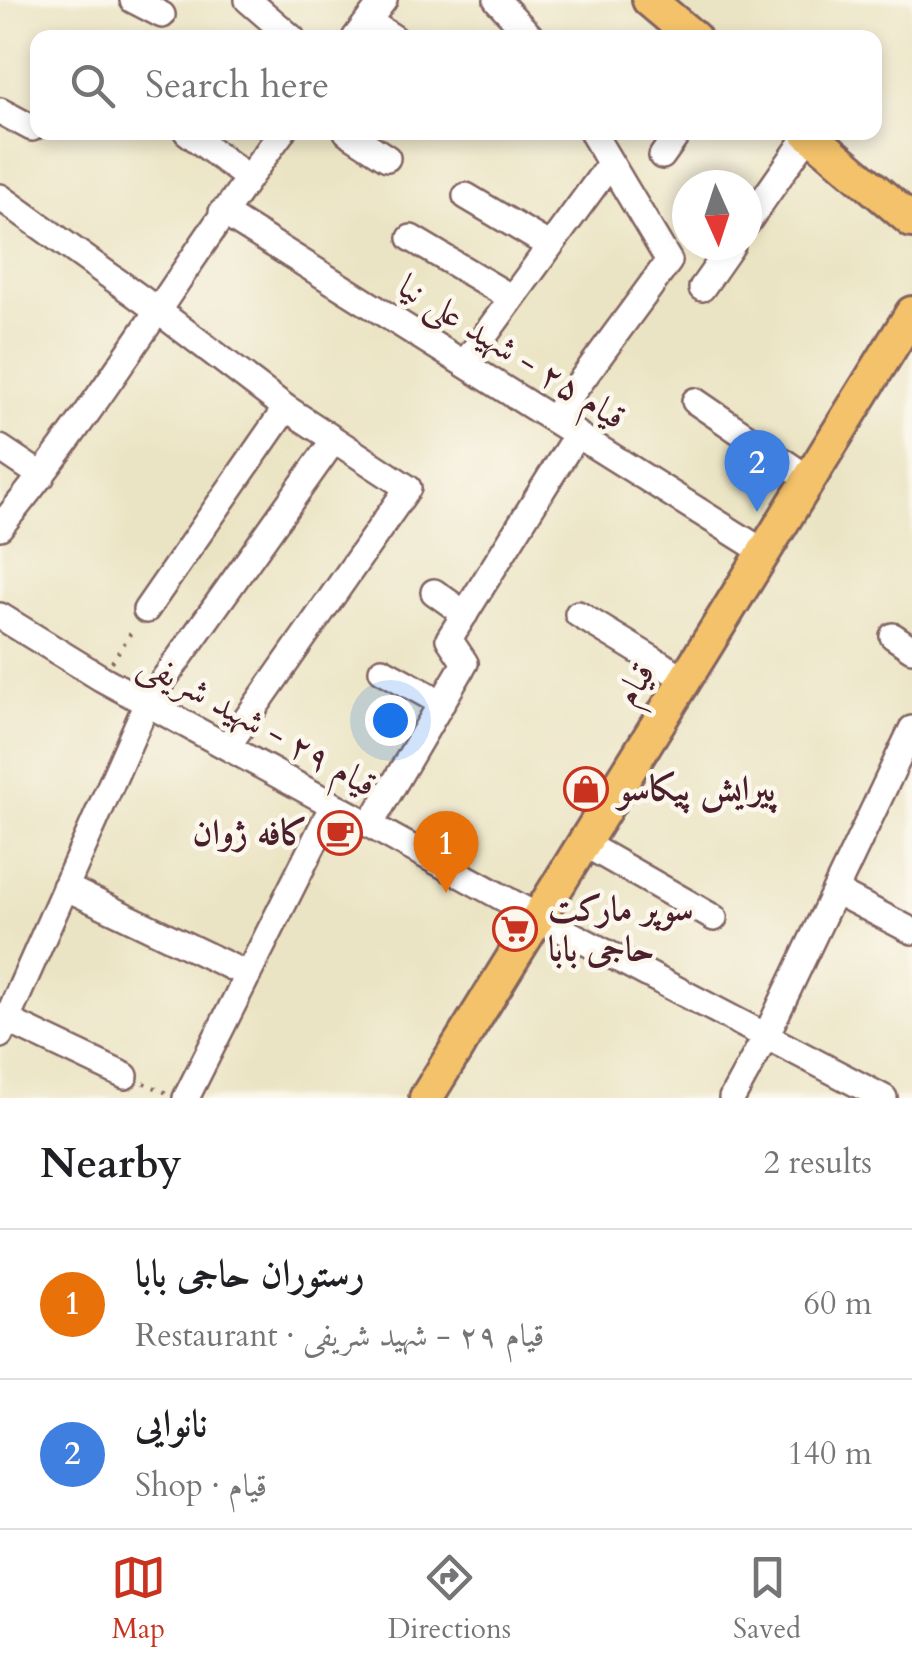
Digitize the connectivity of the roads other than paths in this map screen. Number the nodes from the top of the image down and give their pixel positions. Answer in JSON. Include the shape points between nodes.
{"nodes":[{"id":1,"x":133,"y":0,"type":"edge"},
{"id":2,"x":248,"y":0,"type":"edge"},
{"id":3,"x":497,"y":0,"type":"edge"},
{"id":4,"x":649,"y":0,"type":"edge"},
{"id":5,"x":162,"y":15,"type":"dead end"},
{"id":6,"x":283,"y":30,"type":"edge"},
{"id":7,"x":525,"y":30,"type":"edge"},
{"id":8,"x":685,"y":30,"type":"edge"},
{"id":9,"x":0,"y":111,"type":"edge"},
{"id":10,"x":30,"y":127,"type":"edge"},
{"id":11,"x":198,"y":140,"type":"edge"},
{"id":12,"x":276,"y":140,"type":"edge"},
{"id":13,"x":359,"y":140,"type":"edge"},
{"id":14,"x":596,"y":140,"type":"edge"},
{"id":15,"x":674,"y":140,"type":"edge"},
{"id":16,"x":803,"y":140,"type":"edge"},
{"id":17,"x":816,"y":140,"type":"edge"},
{"id":18,"x":662,"y":156,"type":"dead end"},
{"id":19,"x":387,"y":158,"type":"dead end"},
{"id":20,"x":610,"y":164,"type":"junction"},
{"id":21,"x":248,"y":178,"type":"junction"},
{"id":22,"x":466,"y":196,"type":"dead end"},
{"id":23,"x":0,"y":197,"type":"edge"},
{"id":24,"x":762,"y":201,"type":"edge"},
{"id":25,"x":222,"y":212,"type":"junction"},
{"id":26,"x":912,"y":221,"type":"edge"},
{"id":27,"x":411,"y":238,"type":"dead end"},
{"id":28,"x":550,"y":246,"type":"junction"},
{"id":29,"x":722,"y":260,"type":"edge"},
{"id":30,"x":702,"y":288,"type":"dead end"},
{"id":31,"x":512,"y":298,"type":"junction"},
{"id":32,"x":157,"y":310,"type":"junction"},
{"id":33,"x":912,"y":313,"type":"edge"},
{"id":34,"x":902,"y":343,"type":"edge"},
{"id":35,"x":464,"y":364,"type":"junction"},
{"id":36,"x":695,"y":401,"type":"dead end"},
{"id":37,"x":286,"y":408,"type":"junction"},
{"id":38,"x":553,"y":419,"type":"junction"},
{"id":39,"x":576,"y":434,"type":"junction"},
{"id":40,"x":334,"y":440,"type":"junction"},
{"id":41,"x":0,"y":448,"type":"edge"},
{"id":42,"x":42,"y":476,"type":"junction"},
{"id":43,"x":809,"y":480,"type":"junction"},
{"id":44,"x":0,"y":528,"type":"edge"},
{"id":45,"x":764,"y":552,"type":"junction"},
{"id":46,"x":434,"y":592,"type":"dead end"},
{"id":47,"x":146,"y":610,"type":"road end"},
{"id":48,"x":464,"y":614,"type":"junction"},
{"id":49,"x":578,"y":614,"type":"dead end"},
{"id":50,"x":0,"y":616,"type":"edge"},
{"id":51,"x":382,"y":670,"type":"dead end"},
{"id":52,"x":685,"y":679,"type":"junction"},
{"id":53,"x":442,"y":702,"type":"junction"},
{"id":54,"x":147,"y":703,"type":"junction"},
{"id":55,"x":912,"y":729,"type":"edge"},
{"id":56,"x":227,"y":747,"type":"junction"},
{"id":57,"x":333,"y":805,"type":"junction"},
{"id":58,"x":370,"y":826,"type":"junction"},
{"id":59,"x":584,"y":843,"type":"junction"},
{"id":60,"x":66,"y":888,"type":"junction"},
{"id":61,"x":837,"y":892,"type":"junction"},
{"id":62,"x":538,"y":917,"type":"junction"},
{"id":63,"x":714,"y":918,"type":"dead end"},
{"id":64,"x":912,"y":931,"type":"edge"},
{"id":65,"x":248,"y":975,"type":"junction"},
{"id":66,"x":3,"y":1027,"type":"edge"},
{"id":67,"x":766,"y":1036,"type":"junction"},
{"id":68,"x":125,"y":1076,"type":"road end"},
{"id":69,"x":429,"y":1097,"type":"edge"},
{"id":70,"x":183,"y":1098,"type":"edge"},
{"id":71,"x":732,"y":1098,"type":"edge"},
{"id":72,"x":884,"y":1098,"type":"edge"}],
"edges":[{"from":1,"to":5,"type":"street"},
{"from":2,"to":6,"type":"street"},
{"from":3,"to":7,"type":"street"},
{"from":4,"to":8,"type":"main road"},
{"from":9,"to":10,"type":"street"},
{"from":11,"to":21,"type":"street"},
{"from":12,"to":21,"type":"street"},
{"from":13,"to":19,"type":"street"},
{"from":14,"to":20,"type":"street"},
{"from":15,"to":18,"type":"street"},
{"from":16,"to":24,"type":"street"},
{"from":17,"to":26,"type":"main road"},
{"from":20,"to":28,"type":"street"},
{"from":20,"to":38,"type":"street","via":[[668,260]]},
{"from":21,"to":25,"type":"street"},
{"from":22,"to":28,"type":"street"},
{"from":23,"to":32,"type":"street"},
{"from":25,"to":32,"type":"street"},
{"from":25,"to":35,"type":"street","name":"قیام ۲۵ - شهید علی نیا"},
{"from":27,"to":31,"type":"street"},
{"from":28,"to":31,"type":"street"},
{"from":29,"to":30,"type":"street"},
{"from":31,"to":35,"type":"street"},
{"from":32,"to":37,"type":"street"},
{"from":32,"to":42,"type":"street"},
{"from":33,"to":34,"type":"main road","name":"قیام"},
{"from":34,"to":43,"type":"main road","name":"قیام"},
{"from":35,"to":38,"type":"street","name":"قیام ۲۵ - شهید علی نیا"},
{"from":36,"to":43,"type":"street"},
{"from":37,"to":40,"type":"street"},
{"from":37,"to":47,"type":"street"},
{"from":38,"to":39,"type":"street","name":"قیام ۲۵ - شهید علی نیا"},
{"from":39,"to":45,"type":"street","name":"قیام ۲۵ - شهید علی نیا"},
{"from":39,"to":48,"type":"street"},
{"from":40,"to":54,"type":"street"},
{"from":40,"to":56,"type":"street","via":[[408,488]]},
{"from":41,"to":42,"type":"street"},
{"from":42,"to":44,"type":"street"},
{"from":43,"to":45,"type":"main road","name":"قیام"},
{"from":45,"to":52,"type":"main road","name":"قیام"},
{"from":46,"to":48,"type":"street"},
{"from":48,"to":53,"type":"street","via":[[449,639],[465,663]]},
{"from":49,"to":52,"type":"street"},
{"from":50,"to":54,"type":"street","name":"قیام ۲۹ - شهید شریفی"},
{"from":51,"to":53,"type":"street"},
{"from":52,"to":59,"type":"main road","name":"قیام"},
{"from":53,"to":58,"type":"street"},
{"from":54,"to":56,"type":"street","name":"قیام ۲۹ - شهید شریفی"},
{"from":54,"to":60,"type":"street"},
{"from":55,"to":61,"type":"street"},
{"from":56,"to":57,"type":"street","name":"قیام ۲۹ - شهید شریفی"},
{"from":57,"to":58,"type":"street","name":"قیام ۲۹ - شهید شریفی"},
{"from":57,"to":65,"type":"street"},
{"from":58,"to":62,"type":"street","name":"قیام ۲۹ - شهید شریفی"},
{"from":59,"to":62,"type":"main road","name":"قیام"},
{"from":59,"to":63,"type":"street"},
{"from":60,"to":65,"type":"street"},
{"from":60,"to":66,"type":"street"},
{"from":61,"to":64,"type":"street"},
{"from":61,"to":67,"type":"street"},
{"from":62,"to":67,"type":"street","name":"قیام ۲۹ - شهید شریفی"},
{"from":62,"to":69,"type":"main road","name":"قیام"},
{"from":65,"to":70,"type":"street"},
{"from":66,"to":68,"type":"street"},
{"from":67,"to":71,"type":"street"},
{"from":67,"to":72,"type":"street","name":"قیام ۲۹ - شهید شریفی"}]}
